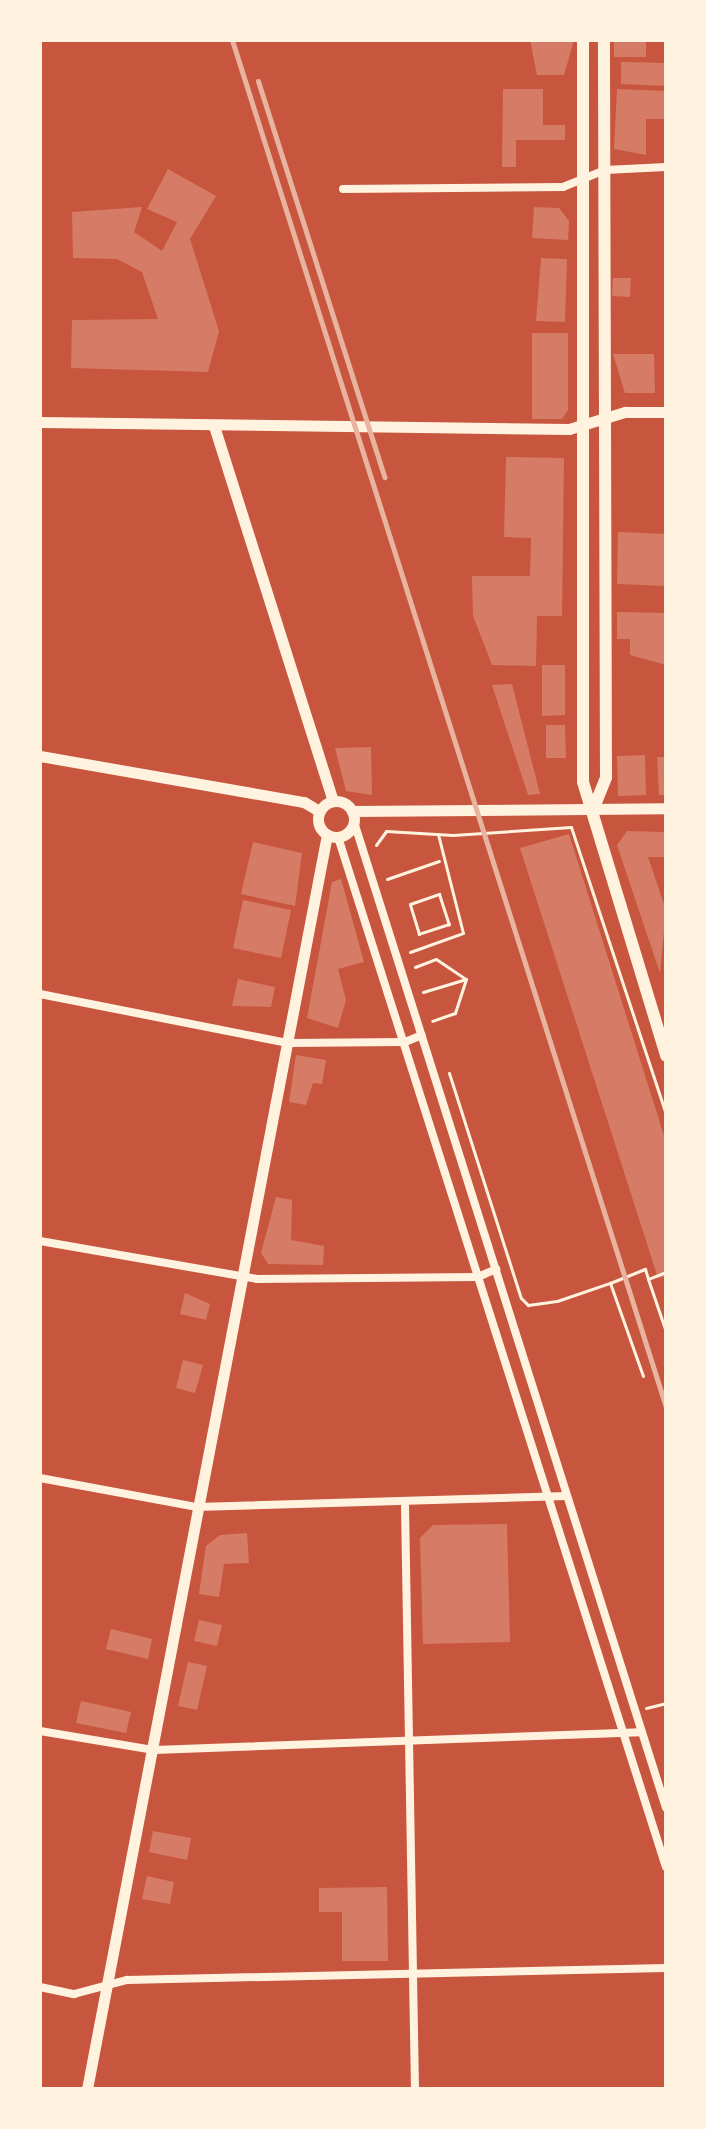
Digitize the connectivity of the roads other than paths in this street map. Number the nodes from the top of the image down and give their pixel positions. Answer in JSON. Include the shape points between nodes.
{"nodes":[{"id":1,"x":583,"y":40,"type":"edge"},
{"id":2,"x":604,"y":40,"type":"edge"},
{"id":3,"x":666,"y":167,"type":"edge"},
{"id":4,"x":605,"y":170,"type":"junction"},
{"id":5,"x":584,"y":180,"type":"junction"},
{"id":6,"x":343,"y":189,"type":"dead end"},
{"id":7,"x":666,"y":412,"type":"edge"},
{"id":8,"x":607,"y":416,"type":"junction"},
{"id":9,"x":40,"y":422,"type":"edge"},
{"id":10,"x":214,"y":426,"type":"junction"},
{"id":11,"x":587,"y":427,"type":"junction"},
{"id":12,"x":40,"y":756,"type":"edge"},
{"id":13,"x":333,"y":801,"type":"junction"},
{"id":14,"x":666,"y":808,"type":"edge"},
{"id":15,"x":593,"y":810,"type":"junction"},
{"id":16,"x":319,"y":811,"type":"junction"},
{"id":17,"x":353,"y":817,"type":"junction"},
{"id":18,"x":332,"y":836,"type":"junction"},
{"id":19,"x":40,"y":994,"type":"edge"},
{"id":20,"x":422,"y":1035,"type":"junction"},
{"id":21,"x":663,"y":1035,"type":"edge"},
{"id":22,"x":405,"y":1042,"type":"junction"},
{"id":23,"x":287,"y":1043,"type":"junction"},
{"id":24,"x":666,"y":1056,"type":"edge"},
{"id":25,"x":40,"y":1241,"type":"edge"},
{"id":26,"x":496,"y":1269,"type":"junction"},
{"id":27,"x":240,"y":1277,"type":"junction"},
{"id":28,"x":478,"y":1277,"type":"junction"},
{"id":29,"x":40,"y":1478,"type":"edge"},
{"id":30,"x":567,"y":1496,"type":"junction"},
{"id":31,"x":551,"y":1502,"type":"junction"},
{"id":32,"x":405,"y":1506,"type":"junction"},
{"id":33,"x":197,"y":1507,"type":"junction"},
{"id":34,"x":40,"y":1731,"type":"edge"},
{"id":35,"x":641,"y":1732,"type":"junction"},
{"id":36,"x":626,"y":1736,"type":"junction"},
{"id":37,"x":410,"y":1741,"type":"junction"},
{"id":38,"x":154,"y":1750,"type":"junction"},
{"id":39,"x":666,"y":1808,"type":"edge"},
{"id":40,"x":666,"y":1867,"type":"edge"},
{"id":41,"x":666,"y":1968,"type":"edge"},
{"id":42,"x":412,"y":1972,"type":"junction"},
{"id":43,"x":107,"y":1985,"type":"junction"},
{"id":44,"x":40,"y":1987,"type":"edge"},
{"id":45,"x":87,"y":2089,"type":"edge"},
{"id":46,"x":415,"y":2089,"type":"edge"}],
"edges":[{"from":1,"to":5,"type":"main road"},
{"from":2,"to":4,"type":"main road"},
{"from":3,"to":4,"type":"street"},
{"from":4,"to":5,"type":"street"},
{"from":4,"to":8,"type":"main road"},
{"from":5,"to":6,"type":"street","via":[[563,187]]},
{"from":5,"to":11,"type":"main road"},
{"from":7,"to":8,"type":"street"},
{"from":8,"to":11,"type":"street"},
{"from":8,"to":15,"type":"main road","via":[[606,777]]},
{"from":9,"to":10,"type":"street"},
{"from":10,"to":11,"type":"street"},
{"from":10,"to":13,"type":"street"},
{"from":11,"to":15,"type":"main road","via":[[583,782]]},
{"from":12,"to":16,"type":"street","via":[[304,802]]},
{"from":13,"to":16,"type":"street"},
{"from":13,"to":17,"type":"street"},
{"from":14,"to":15,"type":"street"},
{"from":15,"to":17,"type":"street"},
{"from":15,"to":21,"type":"main road"},
{"from":16,"to":18,"type":"street"},
{"from":17,"to":18,"type":"street"},
{"from":17,"to":20,"type":"street"},
{"from":18,"to":22,"type":"street"},
{"from":18,"to":23,"type":"street"},
{"from":19,"to":23,"type":"street"},
{"from":20,"to":22,"type":"street"},
{"from":20,"to":26,"type":"street"},
{"from":21,"to":24,"type":"main road"},
{"from":22,"to":23,"type":"street"},
{"from":22,"to":28,"type":"street"},
{"from":23,"to":27,"type":"street"},
{"from":25,"to":27,"type":"street"},
{"from":26,"to":28,"type":"street"},
{"from":26,"to":30,"type":"street"},
{"from":27,"to":28,"type":"street"},
{"from":27,"to":33,"type":"street"},
{"from":28,"to":31,"type":"street"},
{"from":29,"to":33,"type":"street"},
{"from":30,"to":31,"type":"street"},
{"from":30,"to":35,"type":"street"},
{"from":31,"to":32,"type":"street"},
{"from":31,"to":36,"type":"street"},
{"from":32,"to":33,"type":"street"},
{"from":32,"to":37,"type":"street"},
{"from":33,"to":38,"type":"street"},
{"from":34,"to":38,"type":"street"},
{"from":35,"to":36,"type":"street"},
{"from":35,"to":39,"type":"street"},
{"from":36,"to":37,"type":"street"},
{"from":36,"to":40,"type":"street"},
{"from":37,"to":38,"type":"street"},
{"from":37,"to":42,"type":"street"},
{"from":38,"to":43,"type":"street"},
{"from":41,"to":42,"type":"street"},
{"from":42,"to":43,"type":"street"},
{"from":42,"to":46,"type":"street"},
{"from":43,"to":44,"type":"street","via":[[74,1994]]},
{"from":43,"to":45,"type":"street"}]}
